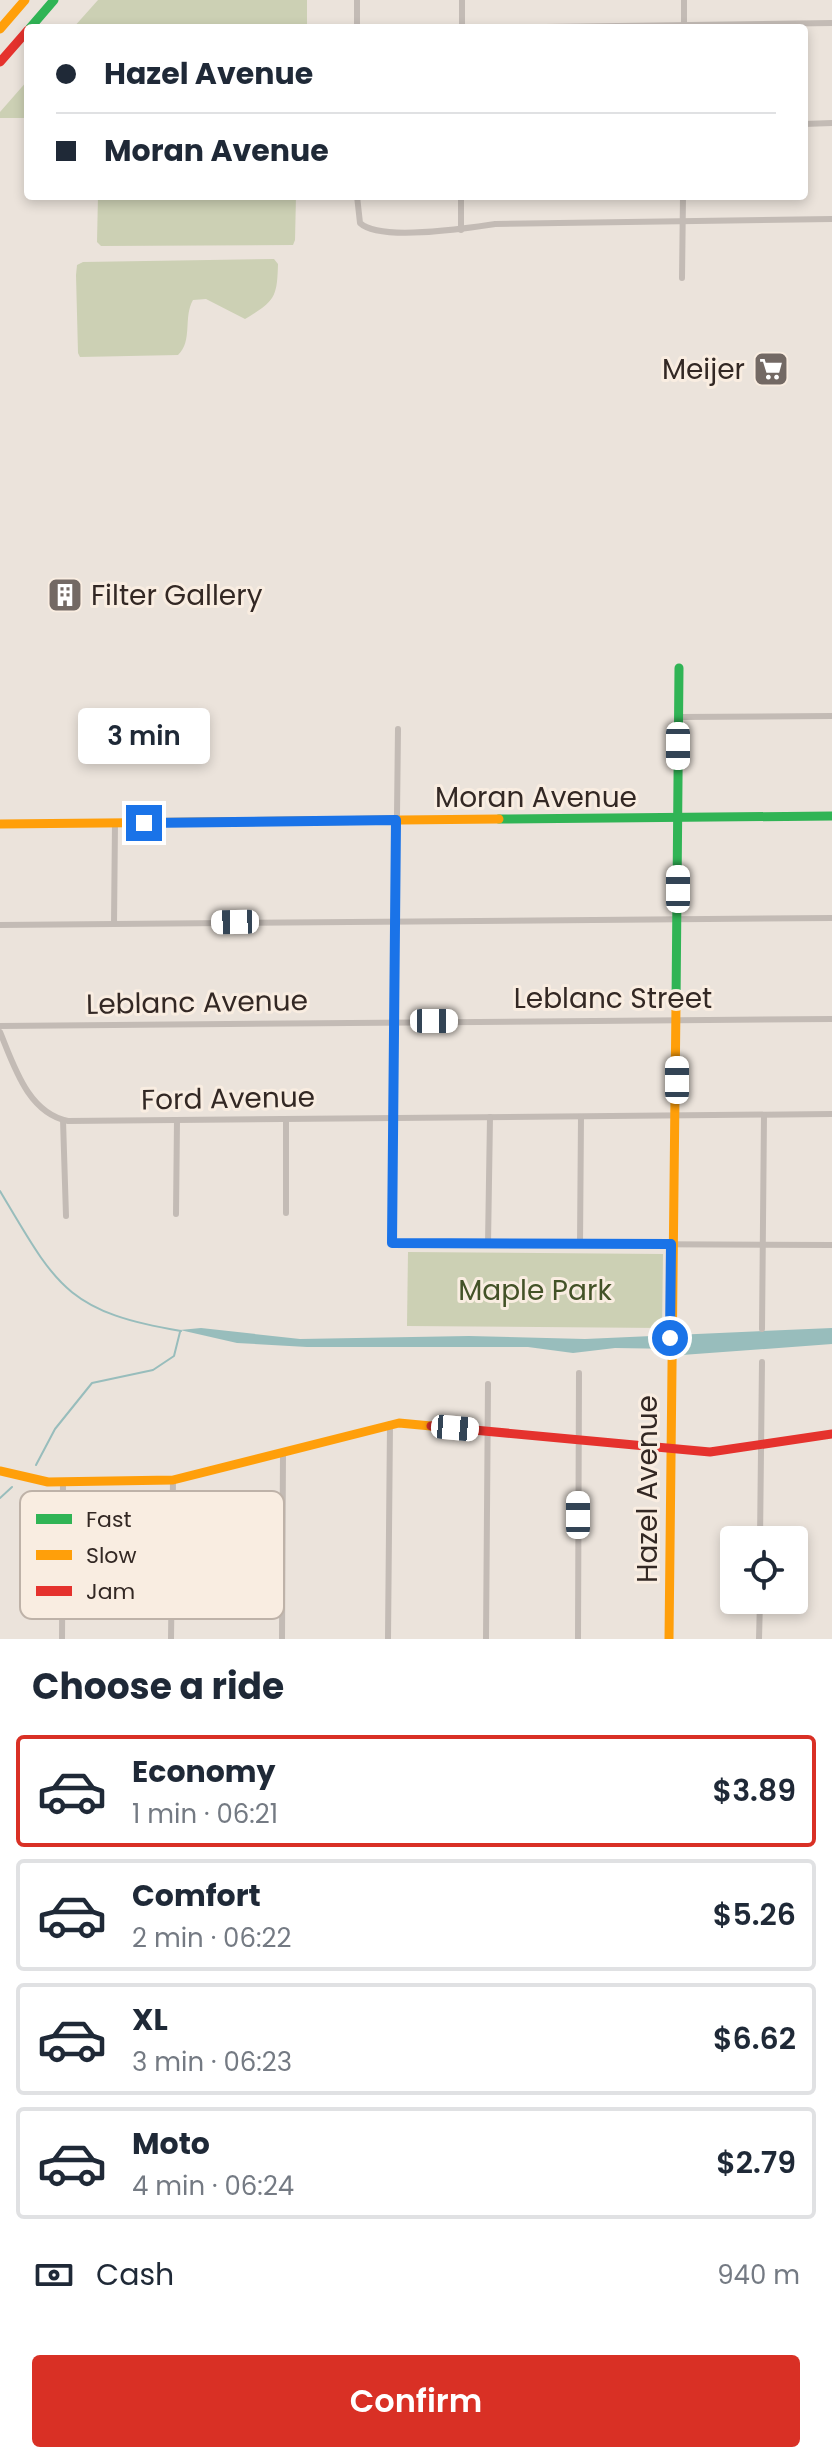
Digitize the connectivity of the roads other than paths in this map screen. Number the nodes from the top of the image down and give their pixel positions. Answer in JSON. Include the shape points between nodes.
{"nodes":[{"id":1,"x":25,"y":0,"type":"edge"},
{"id":2,"x":54,"y":0,"type":"edge"},
{"id":3,"x":357,"y":0,"type":"edge"},
{"id":4,"x":462,"y":0,"type":"edge"},
{"id":5,"x":684,"y":0,"type":"edge"},
{"id":6,"x":832,"y":23,"type":"edge"},
{"id":7,"x":33,"y":24,"type":"edge"},
{"id":8,"x":357,"y":24,"type":"edge"},
{"id":9,"x":462,"y":24,"type":"edge"},
{"id":10,"x":684,"y":24,"type":"edge"},
{"id":11,"x":795,"y":24,"type":"edge"},
{"id":12,"x":0,"y":29,"type":"edge"},
{"id":13,"x":24,"y":35,"type":"edge"},
{"id":14,"x":0,"y":62,"type":"edge"},
{"id":15,"x":832,"y":123,"type":"edge"},
{"id":16,"x":808,"y":124,"type":"edge"},
{"id":17,"x":357,"y":200,"type":"edge"},
{"id":18,"x":461,"y":200,"type":"edge"},
{"id":19,"x":683,"y":200,"type":"edge"},
{"id":20,"x":832,"y":219,"type":"edge"},
{"id":21,"x":683,"y":221,"type":"junction"},
{"id":22,"x":461,"y":230,"type":"junction"},
{"id":23,"x":682,"y":278,"type":"dead end"},
{"id":24,"x":679,"y":668,"type":"dead end"},
{"id":25,"x":832,"y":716,"type":"edge"},
{"id":26,"x":679,"y":717,"type":"junction"},
{"id":27,"x":398,"y":729,"type":"dead end"},
{"id":28,"x":832,"y":816,"type":"edge"},
{"id":29,"x":678,"y":818,"type":"junction"},
{"id":30,"x":396,"y":820,"type":"junction"},
{"id":31,"x":115,"y":823,"type":"junction"},
{"id":32,"x":0,"y":824,"type":"edge"},
{"id":33,"x":832,"y":918,"type":"edge"},
{"id":34,"x":677,"y":919,"type":"junction"},
{"id":35,"x":396,"y":921,"type":"junction"},
{"id":36,"x":114,"y":924,"type":"junction"},
{"id":37,"x":0,"y":925,"type":"edge"},
{"id":38,"x":832,"y":1019,"type":"edge"},
{"id":39,"x":676,"y":1020,"type":"junction"},
{"id":40,"x":395,"y":1022,"type":"junction"},
{"id":41,"x":0,"y":1026,"type":"edge"},
{"id":42,"x":0,"y":1032,"type":"edge"},
{"id":43,"x":832,"y":1114,"type":"edge"},
{"id":44,"x":674,"y":1115,"type":"junction"},
{"id":45,"x":764,"y":1115,"type":"junction"},
{"id":46,"x":490,"y":1117,"type":"junction"},
{"id":47,"x":581,"y":1117,"type":"junction"},
{"id":48,"x":394,"y":1118,"type":"junction"},
{"id":49,"x":286,"y":1119,"type":"junction"},
{"id":50,"x":63,"y":1120,"type":"junction"},
{"id":51,"x":177,"y":1120,"type":"junction"},
{"id":52,"x":286,"y":1213,"type":"dead end"},
{"id":53,"x":176,"y":1214,"type":"dead end"},
{"id":54,"x":66,"y":1216,"type":"dead end"},
{"id":55,"x":488,"y":1244,"type":"junction"},
{"id":56,"x":580,"y":1244,"type":"junction"},
{"id":57,"x":671,"y":1244,"type":"junction"},
{"id":58,"x":763,"y":1245,"type":"junction"},
{"id":59,"x":832,"y":1245,"type":"edge"},
{"id":60,"x":762,"y":1329,"type":"dead end"},
{"id":61,"x":762,"y":1362,"type":"dead end"},
{"id":62,"x":579,"y":1373,"type":"dead end"},
{"id":63,"x":488,"y":1384,"type":"dead end"},
{"id":64,"x":390,"y":1424,"type":"junction"},
{"id":65,"x":487,"y":1431,"type":"junction"},
{"id":66,"x":832,"y":1434,"type":"edge"},
{"id":67,"x":579,"y":1440,"type":"junction"},
{"id":68,"x":761,"y":1445,"type":"junction"},
{"id":69,"x":670,"y":1448,"type":"junction"},
{"id":70,"x":283,"y":1452,"type":"junction"},
{"id":71,"x":0,"y":1471,"type":"edge"},
{"id":72,"x":173,"y":1480,"type":"junction"},
{"id":73,"x":63,"y":1482,"type":"junction"},
{"id":74,"x":63,"y":1491,"type":"edge"},
{"id":75,"x":173,"y":1491,"type":"edge"},
{"id":76,"x":283,"y":1491,"type":"edge"},
{"id":77,"x":760,"y":1526,"type":"edge"},
{"id":78,"x":760,"y":1614,"type":"edge"},
{"id":79,"x":62,"y":1619,"type":"edge"},
{"id":80,"x":171,"y":1619,"type":"edge"},
{"id":81,"x":282,"y":1619,"type":"edge"},
{"id":82,"x":62,"y":1639,"type":"edge"},
{"id":83,"x":171,"y":1639,"type":"edge"},
{"id":84,"x":282,"y":1639,"type":"edge"},
{"id":85,"x":388,"y":1639,"type":"edge"},
{"id":86,"x":486,"y":1639,"type":"edge"},
{"id":87,"x":578,"y":1639,"type":"edge"},
{"id":88,"x":669,"y":1639,"type":"edge"},
{"id":89,"x":759,"y":1639,"type":"edge"}],
"edges":[{"from":1,"to":12,"type":"main road"},
{"from":2,"to":7,"type":"main road"},
{"from":3,"to":8,"type":"street"},
{"from":4,"to":9,"type":"street"},
{"from":5,"to":10,"type":"street"},
{"from":6,"to":11,"type":"street"},
{"from":13,"to":14,"type":"main road"},
{"from":15,"to":16,"type":"street"},
{"from":17,"to":22,"type":"street","via":[[362,225],[375,230]]},
{"from":18,"to":22,"type":"street"},
{"from":19,"to":21,"type":"street"},
{"from":20,"to":21,"type":"street"},
{"from":21,"to":22,"type":"street","via":[[495,224]]},
{"from":21,"to":23,"type":"street"},
{"from":24,"to":26,"type":"main road","name":"Hazel Avenue"},
{"from":25,"to":26,"type":"street"},
{"from":26,"to":29,"type":"main road","name":"Hazel Avenue"},
{"from":27,"to":30,"type":"street"},
{"from":28,"to":29,"type":"main road","name":"Moran Avenue"},
{"from":29,"to":30,"type":"main road","name":"Moran Avenue"},
{"from":29,"to":34,"type":"main road","name":"Hazel Avenue"},
{"from":30,"to":31,"type":"main road","name":"Moran Avenue"},
{"from":30,"to":35,"type":"street"},
{"from":31,"to":32,"type":"main road","name":"Moran Avenue"},
{"from":31,"to":36,"type":"street"},
{"from":33,"to":34,"type":"street"},
{"from":34,"to":35,"type":"street"},
{"from":34,"to":39,"type":"main road","name":"Hazel Avenue"},
{"from":35,"to":36,"type":"street"},
{"from":35,"to":40,"type":"street"},
{"from":36,"to":37,"type":"street"},
{"from":38,"to":39,"type":"street","name":"Leblanc Street"},
{"from":39,"to":40,"type":"street","name":"Leblanc Street"},
{"from":39,"to":44,"type":"main road","name":"Hazel Avenue"},
{"from":40,"to":41,"type":"street","name":"Leblanc Avenue"},
{"from":40,"to":48,"type":"street"},
{"from":42,"to":50,"type":"street","via":[[33,1100],[45,1113]]},
{"from":43,"to":45,"type":"street","name":"Ford Avenue"},
{"from":44,"to":45,"type":"street","name":"Ford Avenue"},
{"from":44,"to":47,"type":"street","name":"Ford Avenue"},
{"from":44,"to":57,"type":"main road","name":"Hazel Avenue"},
{"from":45,"to":58,"type":"street"},
{"from":46,"to":47,"type":"street","name":"Ford Avenue"},
{"from":46,"to":48,"type":"street","name":"Ford Avenue"},
{"from":46,"to":55,"type":"street"},
{"from":47,"to":56,"type":"street"},
{"from":48,"to":49,"type":"street","name":"Ford Avenue"},
{"from":48,"to":55,"type":"street","via":[[392,1243]]},
{"from":49,"to":51,"type":"street","name":"Ford Avenue"},
{"from":49,"to":52,"type":"street"},
{"from":50,"to":51,"type":"street","name":"Ford Avenue"},
{"from":50,"to":54,"type":"street"},
{"from":51,"to":53,"type":"street"},
{"from":55,"to":56,"type":"street"},
{"from":56,"to":57,"type":"street"},
{"from":57,"to":58,"type":"street"},
{"from":57,"to":69,"type":"main road","name":"Hazel Avenue"},
{"from":58,"to":59,"type":"street"},
{"from":58,"to":60,"type":"street"},
{"from":61,"to":68,"type":"street"},
{"from":62,"to":67,"type":"street"},
{"from":63,"to":65,"type":"street"},
{"from":64,"to":65,"type":"main road"},
{"from":64,"to":70,"type":"main road"},
{"from":64,"to":85,"type":"street"},
{"from":65,"to":67,"type":"main road"},
{"from":65,"to":86,"type":"street"},
{"from":66,"to":68,"type":"main road"},
{"from":67,"to":69,"type":"main road"},
{"from":67,"to":87,"type":"street"},
{"from":68,"to":69,"type":"main road","via":[[710,1452]]},
{"from":68,"to":77,"type":"street"},
{"from":69,"to":88,"type":"main road","name":"Hazel Avenue"},
{"from":70,"to":72,"type":"main road"},
{"from":70,"to":76,"type":"street"},
{"from":71,"to":73,"type":"main road"},
{"from":72,"to":73,"type":"main road"},
{"from":72,"to":75,"type":"street"},
{"from":73,"to":74,"type":"street"},
{"from":78,"to":89,"type":"street"},
{"from":79,"to":82,"type":"street"},
{"from":80,"to":83,"type":"street"},
{"from":81,"to":84,"type":"street"}]}
